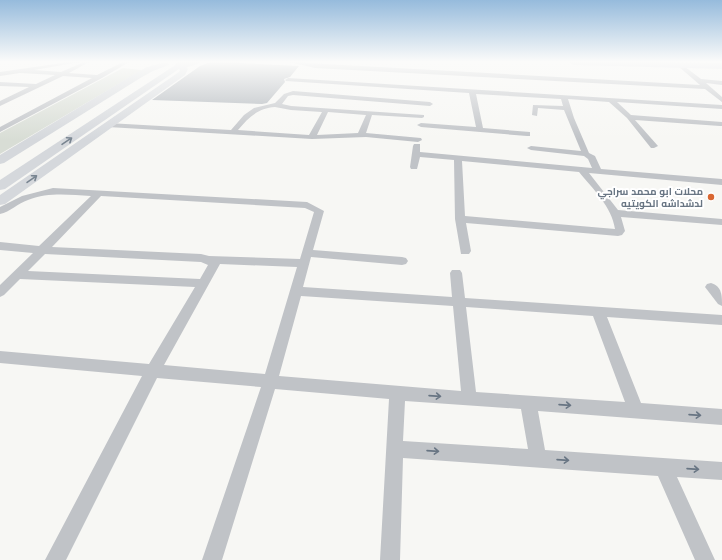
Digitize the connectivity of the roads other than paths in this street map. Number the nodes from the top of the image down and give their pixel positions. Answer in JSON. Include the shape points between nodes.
{"nodes":[{"id":1,"x":32,"y":88,"type":"edge"},
{"id":2,"x":78,"y":88,"type":"edge"},
{"id":3,"x":118,"y":88,"type":"edge"},
{"id":4,"x":133,"y":88,"type":"edge"},
{"id":5,"x":141,"y":88,"type":"edge"},
{"id":6,"x":160,"y":88,"type":"edge"},
{"id":7,"x":424,"y":88,"type":"edge"},
{"id":8,"x":695,"y":88,"type":"edge"},
{"id":9,"x":439,"y":89,"type":"junction"},
{"id":10,"x":708,"y":89,"type":"junction"},
{"id":11,"x":456,"y":90,"type":"joint"},
{"id":12,"x":472,"y":91,"type":"junction"},
{"id":13,"x":722,"y":91,"type":"edge"},
{"id":14,"x":564,"y":97,"type":"junction"},
{"id":15,"x":611,"y":100,"type":"junction"},
{"id":16,"x":722,"y":100,"type":"edge"},
{"id":17,"x":435,"y":101,"type":"junction"},
{"id":18,"x":2,"y":102,"type":"edge"},
{"id":19,"x":277,"y":105,"type":"junction"},
{"id":20,"x":703,"y":106,"type":"junction"},
{"id":21,"x":722,"y":107,"type":"edge"},
{"id":22,"x":567,"y":108,"type":"junction"},
{"id":23,"x":326,"y":110,"type":"junction"},
{"id":24,"x":370,"y":112,"type":"junction"},
{"id":25,"x":709,"y":112,"type":"dead end"},
{"id":26,"x":535,"y":114,"type":"dead end"},
{"id":27,"x":422,"y":116,"type":"junction"},
{"id":28,"x":630,"y":117,"type":"junction"},
{"id":29,"x":714,"y":118,"type":"dead end"},
{"id":30,"x":77,"y":122,"type":"junction"},
{"id":31,"x":0,"y":123,"type":"edge"},
{"id":32,"x":11,"y":124,"type":"junction"},
{"id":33,"x":93,"y":124,"type":"junction"},
{"id":34,"x":108,"y":125,"type":"junction"},
{"id":35,"x":420,"y":125,"type":"junction"},
{"id":36,"x":721,"y":125,"type":"edge"},
{"id":37,"x":0,"y":130,"type":"edge"},
{"id":38,"x":480,"y":130,"type":"junction"},
{"id":39,"x":233,"y":132,"type":"junction"},
{"id":40,"x":527,"y":134,"type":"dead end"},
{"id":41,"x":361,"y":135,"type":"junction"},
{"id":42,"x":312,"y":137,"type":"junction"},
{"id":43,"x":418,"y":140,"type":"junction"},
{"id":44,"x":654,"y":146,"type":"dead end"},
{"id":45,"x":531,"y":148,"type":"dead end"},
{"id":46,"x":416,"y":154,"type":"junction"},
{"id":47,"x":586,"y":154,"type":"junction"},
{"id":48,"x":458,"y":158,"type":"junction"},
{"id":49,"x":0,"y":160,"type":"edge"},
{"id":50,"x":414,"y":167,"type":"dead end"},
{"id":51,"x":582,"y":170,"type":"junction"},
{"id":52,"x":0,"y":171,"type":"edge"},
{"id":53,"x":598,"y":172,"type":"junction"},
{"id":54,"x":722,"y":182,"type":"edge"},
{"id":55,"x":0,"y":186,"type":"edge"},
{"id":56,"x":99,"y":193,"type":"junction"},
{"id":57,"x":0,"y":201,"type":"edge"},
{"id":58,"x":0,"y":211,"type":"edge"},
{"id":59,"x":615,"y":213,"type":"junction"},
{"id":60,"x":460,"y":219,"type":"junction"},
{"id":61,"x":722,"y":222,"type":"edge"},
{"id":62,"x":0,"y":246,"type":"edge"},
{"id":63,"x":43,"y":250,"type":"junction"},
{"id":64,"x":465,"y":251,"type":"dead end"},
{"id":65,"x":306,"y":258,"type":"junction"},
{"id":66,"x":209,"y":260,"type":"junction"},
{"id":67,"x":402,"y":261,"type":"dead end"},
{"id":68,"x":456,"y":273,"type":"dead end"},
{"id":69,"x":18,"y":275,"type":"junction"},
{"id":70,"x":203,"y":283,"type":"junction"},
{"id":71,"x":711,"y":287,"type":"dead end"},
{"id":72,"x":296,"y":291,"type":"junction"},
{"id":73,"x":0,"y":292,"type":"edge"},
{"id":74,"x":459,"y":301,"type":"junction"},
{"id":75,"x":722,"y":301,"type":"edge"},
{"id":76,"x":598,"y":311,"type":"junction"},
{"id":77,"x":722,"y":320,"type":"edge"},
{"id":78,"x":0,"y":357,"type":"edge"},
{"id":79,"x":154,"y":371,"type":"junction"},
{"id":80,"x":270,"y":382,"type":"junction"},
{"id":81,"x":396,"y":393,"type":"junction"},
{"id":82,"x":469,"y":398,"type":"junction"},
{"id":83,"x":528,"y":402,"type":"junction"},
{"id":84,"x":636,"y":410,"type":"junction"},
{"id":85,"x":722,"y":417,"type":"edge"},
{"id":86,"x":394,"y":449,"type":"junction"},
{"id":87,"x":538,"y":458,"type":"junction"},
{"id":88,"x":663,"y":467,"type":"junction"},
{"id":89,"x":722,"y":471,"type":"edge"},
{"id":90,"x":55,"y":560,"type":"edge"},
{"id":91,"x":212,"y":560,"type":"edge"},
{"id":92,"x":390,"y":560,"type":"edge"},
{"id":93,"x":705,"y":560,"type":"edge"}],
"edges":[{"from":1,"to":18,"type":"street"},
{"from":2,"to":32,"type":"street"},
{"from":3,"to":49,"type":"main road"},
{"from":4,"to":30,"type":"main road"},
{"from":5,"to":33,"type":"main road"},
{"from":6,"to":34,"type":"main road"},
{"from":7,"to":9,"type":"street"},
{"from":8,"to":10,"type":"street"},
{"from":9,"to":11,"type":"street"},
{"from":9,"to":17,"type":"street"},
{"from":10,"to":13,"type":"street"},
{"from":10,"to":16,"type":"street"},
{"from":11,"to":12,"type":"street"},
{"from":12,"to":14,"type":"street"},
{"from":12,"to":38,"type":"street"},
{"from":14,"to":15,"type":"street","via":[[594,96]]},
{"from":14,"to":22,"type":"street"},
{"from":15,"to":20,"type":"street"},
{"from":15,"to":28,"type":"street"},
{"from":17,"to":19,"type":"street","via":[[293,94],[286,95]]},
{"from":17,"to":27,"type":"street","via":[[424,108]]},
{"from":19,"to":23,"type":"street"},
{"from":19,"to":39,"type":"street","via":[[264,106],[249,113]]},
{"from":20,"to":21,"type":"street"},
{"from":20,"to":25,"type":"street"},
{"from":22,"to":26,"type":"street","via":[[535,106]]},
{"from":22,"to":47,"type":"street"},
{"from":23,"to":24,"type":"street"},
{"from":23,"to":42,"type":"street"},
{"from":24,"to":27,"type":"street"},
{"from":24,"to":41,"type":"street"},
{"from":27,"to":35,"type":"street"},
{"from":28,"to":36,"type":"street"},
{"from":28,"to":44,"type":"street"},
{"from":29,"to":36,"type":"street"},
{"from":30,"to":33,"type":"main road"},
{"from":30,"to":52,"type":"main road"},
{"from":31,"to":32,"type":"street"},
{"from":32,"to":37,"type":"street"},
{"from":33,"to":34,"type":"main road"},
{"from":55,"to":33,"type":"main road","one_way":true},
{"from":34,"to":39,"type":"street"},
{"from":57,"to":34,"type":"main road","one_way":true},
{"from":35,"to":38,"type":"street"},
{"from":35,"to":43,"type":"street"},
{"from":38,"to":40,"type":"street"},
{"from":39,"to":42,"type":"street"},
{"from":41,"to":42,"type":"street"},
{"from":41,"to":43,"type":"street"},
{"from":43,"to":46,"type":"street"},
{"from":45,"to":47,"type":"street"},
{"from":46,"to":48,"type":"street"},
{"from":46,"to":50,"type":"street"},
{"from":47,"to":53,"type":"street","via":[[592,158]]},
{"from":48,"to":51,"type":"street"},
{"from":48,"to":60,"type":"street"},
{"from":51,"to":53,"type":"street"},
{"from":51,"to":59,"type":"street"},
{"from":53,"to":54,"type":"street"},
{"from":56,"to":58,"type":"street","via":[[39,193],[21,198]]},
{"from":56,"to":63,"type":"street"},
{"from":56,"to":65,"type":"street","via":[[307,205],[319,211]]},
{"from":59,"to":60,"type":"street","via":[[620,228],[618,233]]},
{"from":59,"to":61,"type":"street"},
{"from":60,"to":64,"type":"street"},
{"from":62,"to":63,"type":"street"},
{"from":63,"to":66,"type":"street"},
{"from":63,"to":69,"type":"street"},
{"from":65,"to":66,"type":"street"},
{"from":65,"to":67,"type":"street"},
{"from":65,"to":72,"type":"street"},
{"from":66,"to":70,"type":"street","via":[[214,264]]},
{"from":68,"to":74,"type":"street"},
{"from":69,"to":70,"type":"street"},
{"from":69,"to":73,"type":"street"},
{"from":70,"to":79,"type":"street"},
{"from":71,"to":75,"type":"street"},
{"from":72,"to":74,"type":"street"},
{"from":72,"to":80,"type":"street"},
{"from":74,"to":76,"type":"street"},
{"from":74,"to":82,"type":"street"},
{"from":76,"to":77,"type":"street"},
{"from":76,"to":84,"type":"street"},
{"from":78,"to":79,"type":"street"},
{"from":79,"to":80,"type":"street"},
{"from":79,"to":90,"type":"street"},
{"from":80,"to":81,"type":"street"},
{"from":80,"to":91,"type":"street"},
{"from":81,"to":82,"type":"street","one_way":true},
{"from":81,"to":86,"type":"street"},
{"from":82,"to":83,"type":"street"},
{"from":83,"to":84,"type":"street","one_way":true},
{"from":83,"to":87,"type":"street"},
{"from":84,"to":85,"type":"street","one_way":true},
{"from":86,"to":87,"type":"street","one_way":true},
{"from":86,"to":92,"type":"street"},
{"from":87,"to":88,"type":"street","one_way":true},
{"from":88,"to":89,"type":"street","one_way":true},
{"from":88,"to":93,"type":"street"}]}
